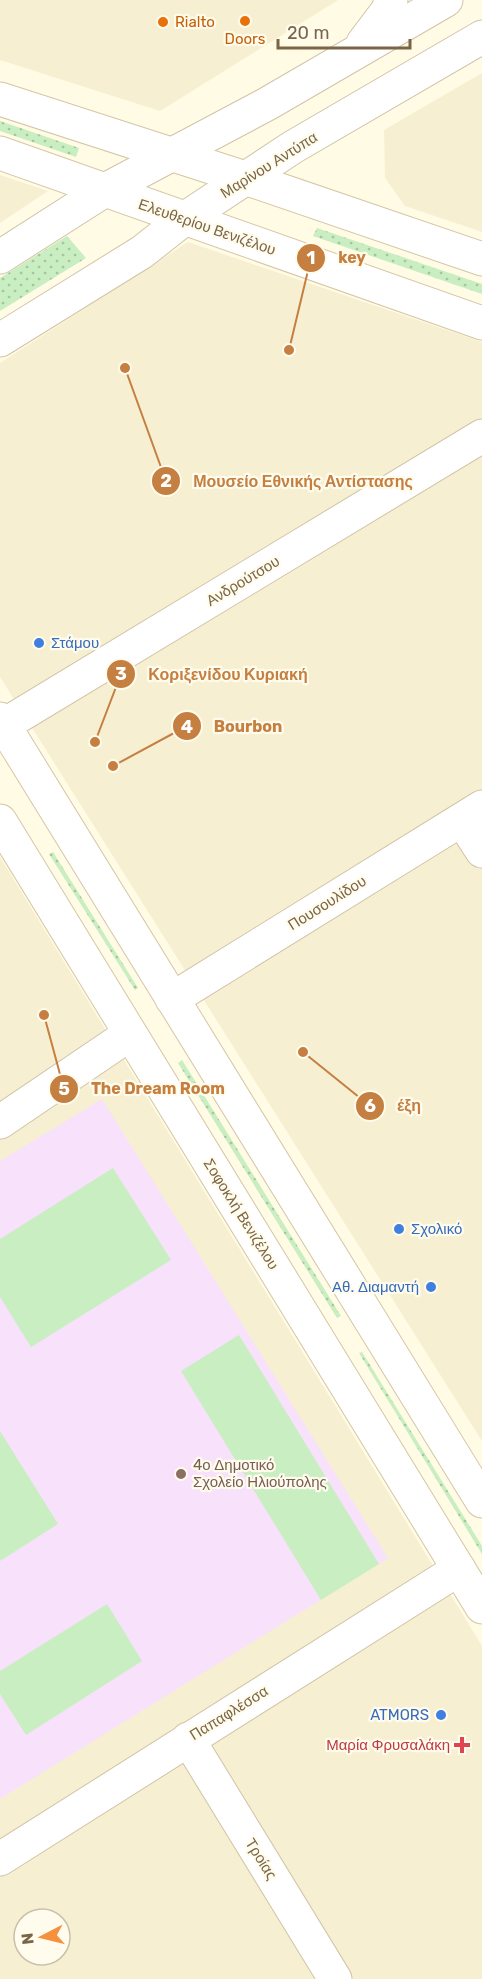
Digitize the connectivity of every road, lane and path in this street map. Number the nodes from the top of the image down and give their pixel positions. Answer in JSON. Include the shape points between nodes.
{"nodes":[{"id":1,"x":391,"y":0,"type":"edge"},
{"id":2,"x":446,"y":0,"type":"edge"},
{"id":3,"x":482,"y":37,"type":"edge"},
{"id":4,"x":354,"y":55,"type":"junction"},
{"id":5,"x":0,"y":99,"type":"edge"},
{"id":6,"x":0,"y":153,"type":"edge"},
{"id":7,"x":174,"y":155,"type":"junction"},
{"id":8,"x":245,"y":178,"type":"junction"},
{"id":9,"x":105,"y":190,"type":"junction"},
{"id":10,"x":184,"y":219,"type":"junction"},
{"id":11,"x":0,"y":257,"type":"edge"},
{"id":12,"x":482,"y":259,"type":"edge"},
{"id":13,"x":482,"y":323,"type":"edge"},
{"id":14,"x":0,"y":340,"type":"edge"},
{"id":15,"x":482,"y":436,"type":"edge"},
{"id":16,"x":2,"y":722,"type":"edge"},
{"id":17,"x":472,"y":813,"type":"edge"},
{"id":18,"x":0,"y":821,"type":"edge"},
{"id":19,"x":482,"y":851,"type":"edge"},
{"id":20,"x":172,"y":999,"type":"junction"},
{"id":21,"x":130,"y":1034,"type":"junction"},
{"id":22,"x":0,"y":1122,"type":"edge"},
{"id":23,"x":482,"y":1501,"type":"edge"},
{"id":24,"x":459,"y":1569,"type":"junction"},
{"id":25,"x":482,"y":1607,"type":"edge"},
{"id":26,"x":188,"y":1739,"type":"junction"},
{"id":27,"x":0,"y":1859,"type":"edge"},
{"id":28,"x":335,"y":1979,"type":"edge"}],
"edges":[{"from":1,"to":4,"type":"street","via":[[388,10]]},
{"from":2,"to":4,"type":"street"},
{"from":3,"to":8,"type":"street","name":"Μαρίνου Αντύπα"},
{"from":4,"to":7,"type":"street"},
{"from":5,"to":7,"type":"street"},
{"from":6,"to":9,"type":"street","name":"Ελευθερίου Βενιζέλου"},
{"from":7,"to":8,"type":"street"},
{"from":7,"to":9,"type":"street"},
{"from":8,"to":10,"type":"street","name":"Μαρίνου Αντύπα"},
{"from":8,"to":12,"type":"street"},
{"from":9,"to":10,"type":"street","name":"Ελευθερίου Βενιζέλου"},
{"from":9,"to":11,"type":"street"},
{"from":10,"to":13,"type":"street","name":"Ελευθερίου Βενιζέλου"},
{"from":10,"to":14,"type":"street","name":"Μαρίνου Αντύπα","via":[[142,252]]},
{"from":15,"to":16,"type":"street","name":"Ανδρούτσου"},
{"from":16,"to":20,"type":"street"},
{"from":17,"to":19,"type":"street"},
{"from":17,"to":20,"type":"street","name":"Πουσουλίδου"},
{"from":18,"to":21,"type":"street","name":"Σοφοκλή Βενιζέλου"},
{"from":20,"to":23,"type":"street"},
{"from":21,"to":22,"type":"street"},
{"from":21,"to":24,"type":"street","name":"Σοφοκλή Βενιζέλου"},
{"from":24,"to":25,"type":"street","name":"Σοφοκλή Βενιζέλου"},
{"from":24,"to":26,"type":"street","name":"Παπαφλέσσα"},
{"from":26,"to":27,"type":"street","name":"Παπαφλέσσα"},
{"from":26,"to":28,"type":"street","name":"Τροίας"}]}
